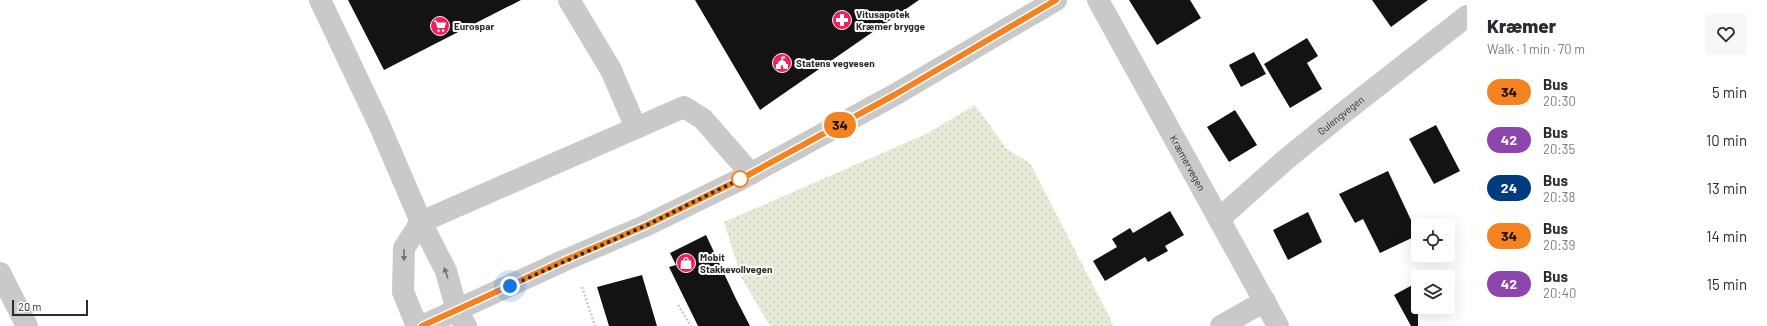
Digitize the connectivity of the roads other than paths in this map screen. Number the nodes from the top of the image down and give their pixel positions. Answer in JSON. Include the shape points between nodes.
{"nodes":[{"id":1,"x":320,"y":0,"type":"edge"},
{"id":2,"x":569,"y":0,"type":"edge"},
{"id":3,"x":1056,"y":0,"type":"edge"},
{"id":4,"x":1098,"y":0,"type":"edge"},
{"id":5,"x":1467,"y":16,"type":"edge"},
{"id":6,"x":636,"y":128,"type":"junction"},
{"id":7,"x":751,"y":174,"type":"junction"},
{"id":8,"x":1219,"y":219,"type":"junction"},
{"id":9,"x":422,"y":222,"type":"junction"},
{"id":10,"x":0,"y":273,"type":"edge"},
{"id":11,"x":1265,"y":301,"type":"junction"},
{"id":12,"x":461,"y":318,"type":"edge"},
{"id":13,"x":27,"y":326,"type":"edge"},
{"id":14,"x":417,"y":326,"type":"edge"},
{"id":15,"x":422,"y":326,"type":"edge"},
{"id":16,"x":1221,"y":326,"type":"edge"},
{"id":17,"x":1278,"y":326,"type":"edge"}],
"edges":[{"from":1,"to":9,"type":"street"},
{"from":2,"to":6,"type":"street","via":[[611,70]]},
{"from":3,"to":7,"type":"street","via":[[896,94]]},
{"from":4,"to":8,"type":"street","name":"Kræmervegen"},
{"from":5,"to":8,"type":"street","name":"Gulengvegen","via":[[1342,112]]},
{"from":6,"to":7,"type":"street","via":[[684,106],[703,118]]},
{"from":6,"to":9,"type":"street"},
{"from":7,"to":12,"type":"street","via":[[647,225],[563,261]]},
{"from":8,"to":11,"type":"street","name":"Kræmervegen"},
{"from":12,"to":9,"type":"street","one_way":true,"via":[[446,271]]},
{"from":9,"to":14,"type":"street","one_way":true,"via":[[404,248],[403,292]]},
{"from":10,"to":13,"type":"street"},
{"from":11,"to":16,"type":"street"},
{"from":11,"to":17,"type":"street","name":"Kræmervegen"},
{"from":12,"to":15,"type":"street"}]}
